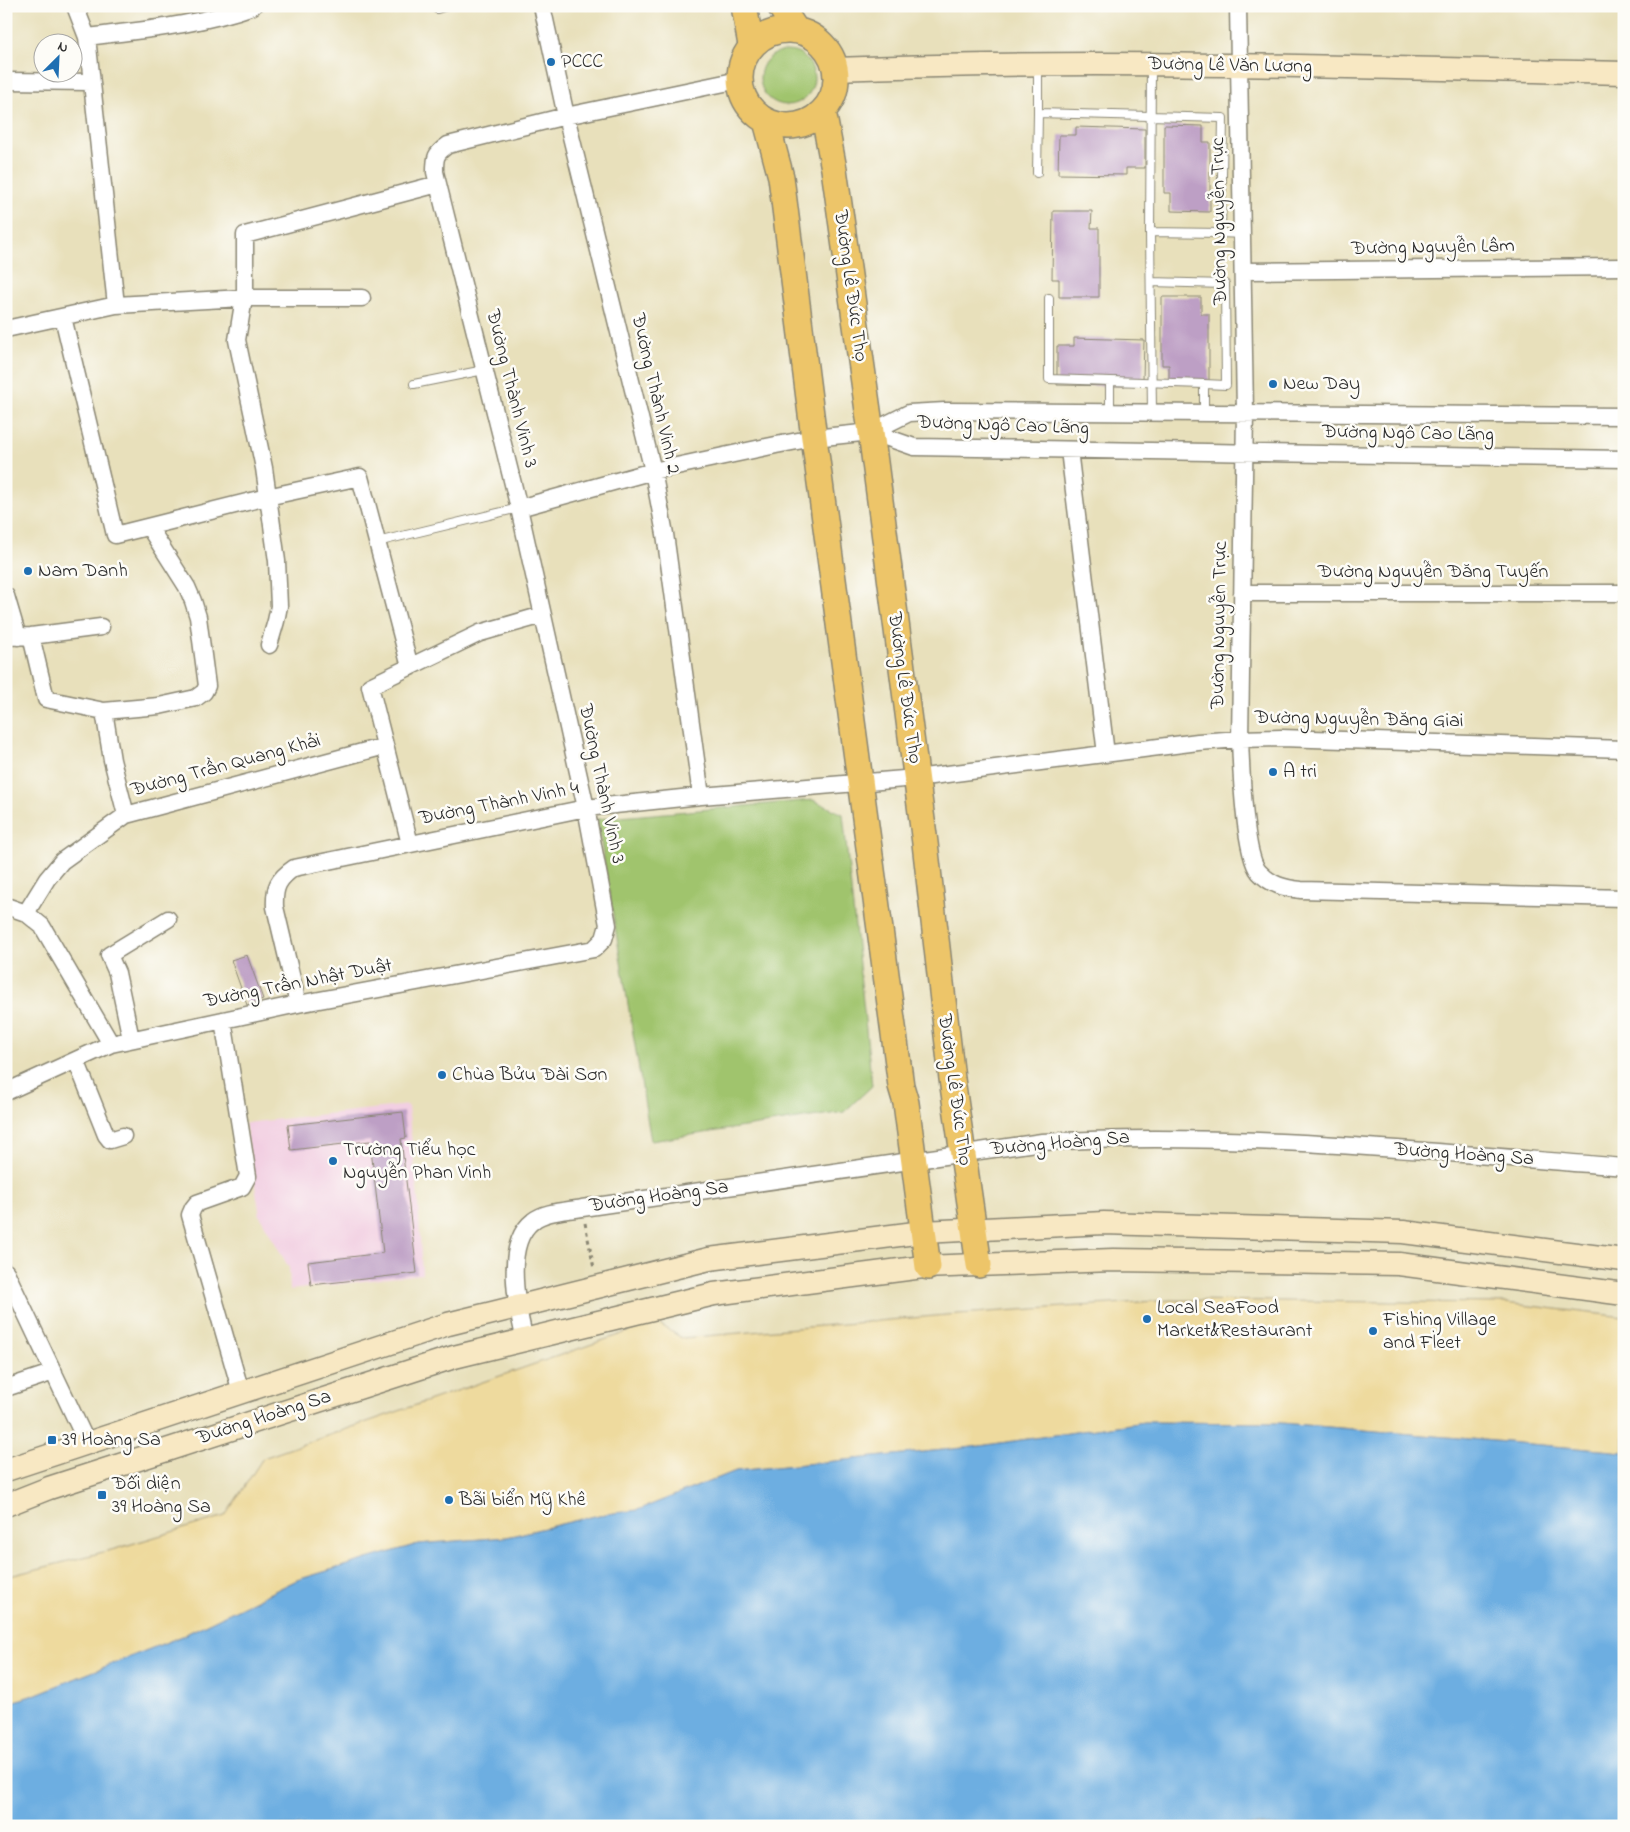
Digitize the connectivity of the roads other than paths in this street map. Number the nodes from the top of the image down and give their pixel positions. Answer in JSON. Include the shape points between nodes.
{"nodes":[{"id":1,"x":75,"y":6,"type":"edge"},
{"id":2,"x":253,"y":6,"type":"edge"},
{"id":3,"x":447,"y":6,"type":"edge"},
{"id":4,"x":542,"y":6,"type":"edge"},
{"id":5,"x":744,"y":6,"type":"edge"},
{"id":6,"x":780,"y":6,"type":"edge"},
{"id":7,"x":1238,"y":6,"type":"edge"},
{"id":8,"x":437,"y":9,"type":"dead end"},
{"id":9,"x":796,"y":30,"type":"junction"},
{"id":10,"x":87,"y":37,"type":"junction"},
{"id":11,"x":752,"y":45,"type":"junction"},
{"id":12,"x":1038,"y":65,"type":"junction"},
{"id":13,"x":1151,"y":65,"type":"junction"},
{"id":14,"x":1238,"y":65,"type":"junction"},
{"id":15,"x":835,"y":69,"type":"junction"},
{"id":16,"x":1624,"y":73,"type":"edge"},
{"id":17,"x":739,"y":80,"type":"junction"},
{"id":18,"x":6,"y":81,"type":"edge"},
{"id":19,"x":92,"y":82,"type":"junction"},
{"id":20,"x":823,"y":112,"type":"junction"},
{"id":21,"x":1038,"y":113,"type":"junction"},
{"id":22,"x":566,"y":116,"type":"junction"},
{"id":23,"x":1150,"y":117,"type":"junction"},
{"id":24,"x":766,"y":121,"type":"junction"},
{"id":25,"x":1037,"y":173,"type":"dead end"},
{"id":26,"x":438,"y":184,"type":"junction"},
{"id":27,"x":1150,"y":232,"type":"junction"},
{"id":28,"x":1221,"y":233,"type":"junction"},
{"id":29,"x":1242,"y":234,"type":"junction"},
{"id":30,"x":1624,"y":267,"type":"edge"},
{"id":31,"x":1243,"y":271,"type":"junction"},
{"id":32,"x":1151,"y":282,"type":"junction"},
{"id":33,"x":244,"y":298,"type":"junction"},
{"id":34,"x":362,"y":298,"type":"dead end"},
{"id":35,"x":1048,"y":298,"type":"dead end"},
{"id":36,"x":116,"y":305,"type":"junction"},
{"id":37,"x":1225,"y":314,"type":"junction"},
{"id":38,"x":1244,"y":315,"type":"junction"},
{"id":39,"x":63,"y":317,"type":"junction"},
{"id":40,"x":6,"y":329,"type":"edge"},
{"id":41,"x":484,"y":370,"type":"junction"},
{"id":42,"x":1110,"y":381,"type":"junction"},
{"id":43,"x":1153,"y":382,"type":"junction"},
{"id":44,"x":414,"y":384,"type":"dead end"},
{"id":45,"x":1204,"y":384,"type":"junction"},
{"id":46,"x":1110,"y":412,"type":"junction"},
{"id":47,"x":1152,"y":412,"type":"junction"},
{"id":48,"x":1204,"y":412,"type":"junction"},
{"id":49,"x":1245,"y":412,"type":"junction"},
{"id":50,"x":1624,"y":416,"type":"edge"},
{"id":51,"x":871,"y":432,"type":"junction"},
{"id":52,"x":814,"y":438,"type":"junction"},
{"id":53,"x":1069,"y":450,"type":"junction"},
{"id":54,"x":1244,"y":452,"type":"junction"},
{"id":55,"x":1624,"y":459,"type":"edge"},
{"id":56,"x":653,"y":471,"type":"junction"},
{"id":57,"x":267,"y":496,"type":"junction"},
{"id":58,"x":519,"y":508,"type":"junction"},
{"id":59,"x":149,"y":527,"type":"junction"},
{"id":60,"x":377,"y":542,"type":"junction"},
{"id":61,"x":1624,"y":593,"type":"edge"},
{"id":62,"x":1242,"y":594,"type":"junction"},
{"id":63,"x":6,"y":596,"type":"edge"},
{"id":64,"x":543,"y":616,"type":"junction"},
{"id":65,"x":101,"y":627,"type":"dead end"},
{"id":66,"x":19,"y":636,"type":"edge"},
{"id":67,"x":270,"y":645,"type":"dead end"},
{"id":68,"x":410,"y":667,"type":"junction"},
{"id":69,"x":104,"y":711,"type":"junction"},
{"id":70,"x":1240,"y":739,"type":"junction"},
{"id":71,"x":385,"y":746,"type":"junction"},
{"id":72,"x":1624,"y":749,"type":"edge"},
{"id":73,"x":1106,"y":754,"type":"junction"},
{"id":74,"x":916,"y":778,"type":"junction"},
{"id":75,"x":860,"y":784,"type":"junction"},
{"id":76,"x":701,"y":796,"type":"junction"},
{"id":77,"x":586,"y":808,"type":"junction"},
{"id":78,"x":126,"y":815,"type":"junction"},
{"id":79,"x":410,"y":844,"type":"junction"},
{"id":80,"x":1624,"y":898,"type":"edge"},
{"id":81,"x":6,"y":906,"type":"edge"},
{"id":82,"x":26,"y":913,"type":"junction"},
{"id":83,"x":168,"y":919,"type":"dead end"},
{"id":84,"x":604,"y":939,"type":"joint"},
{"id":85,"x":298,"y":1004,"type":"junction"},
{"id":86,"x":223,"y":1020,"type":"junction"},
{"id":87,"x":130,"y":1040,"type":"junction"},
{"id":88,"x":111,"y":1044,"type":"junction"},
{"id":89,"x":76,"y":1060,"type":"junction"},
{"id":90,"x":6,"y":1092,"type":"edge"},
{"id":91,"x":123,"y":1136,"type":"dead end"},
{"id":92,"x":962,"y":1153,"type":"junction"},
{"id":93,"x":914,"y":1160,"type":"junction"},
{"id":94,"x":1624,"y":1167,"type":"edge"},
{"id":95,"x":974,"y":1230,"type":"junction"},
{"id":96,"x":923,"y":1232,"type":"junction"},
{"id":97,"x":1624,"y":1260,"type":"edge"},
{"id":98,"x":979,"y":1265,"type":"junction"},
{"id":99,"x":928,"y":1267,"type":"junction"},
{"id":100,"x":6,"y":1272,"type":"edge"},
{"id":101,"x":1624,"y":1294,"type":"edge"},
{"id":102,"x":517,"y":1307,"type":"junction"},
{"id":103,"x":524,"y":1340,"type":"junction"},
{"id":104,"x":54,"y":1372,"type":"junction"},
{"id":105,"x":6,"y":1388,"type":"edge"},
{"id":106,"x":241,"y":1392,"type":"junction"},
{"id":107,"x":87,"y":1443,"type":"junction"},
{"id":108,"x":6,"y":1470,"type":"edge"},
{"id":109,"x":99,"y":1472,"type":"junction"},
{"id":110,"x":6,"y":1505,"type":"edge"}],
"edges":[{"from":1,"to":10,"type":"street"},
{"from":2,"to":10,"type":"street","via":[[160,28]]},
{"from":3,"to":8,"type":"lane"},
{"from":4,"to":22,"type":"street","name":"Đường Thành Vinh 2"},
{"from":5,"to":11,"type":"main road"},
{"from":6,"to":9,"type":"main road"},
{"from":7,"to":14,"type":"street","name":"Đường Nguyễn Trực"},
{"from":9,"to":11,"type":"main road","via":[[779,30],[764,35]]},
{"from":9,"to":15,"type":"main road","via":[[819,41],[828,51]]},
{"from":10,"to":19,"type":"street"},
{"from":11,"to":17,"type":"main road","via":[[744,55]]},
{"from":12,"to":13,"type":"main road","name":"Đường Lê Văn Lương"},
{"from":12,"to":15,"type":"main road","name":"Đường Lê Văn Lương"},
{"from":12,"to":21,"type":"lane"},
{"from":13,"to":14,"type":"main road","name":"Đường Lê Văn Lương"},
{"from":13,"to":23,"type":"lane"},
{"from":14,"to":16,"type":"main road","name":"Đường Lê Văn Lương"},
{"from":14,"to":29,"type":"street","name":"Đường Nguyễn Trực"},
{"from":15,"to":20,"type":"main road","via":[[836,88]]},
{"from":17,"to":22,"type":"street","name":"Đường Thành Vinh 3"},
{"from":17,"to":24,"type":"main road","via":[[747,104]]},
{"from":18,"to":19,"type":"street"},
{"from":19,"to":36,"type":"street"},
{"from":20,"to":24,"type":"main road","via":[[796,126],[780,126]]},
{"from":20,"to":51,"type":"main road","name":"Đường Lê Đức Thọ"},
{"from":21,"to":23,"type":"lane"},
{"from":21,"to":25,"type":"lane"},
{"from":22,"to":26,"type":"street","name":"Đường Thành Vinh 3","via":[[448,145],[435,158]]},
{"from":22,"to":56,"type":"street","name":"Đường Thành Vinh 2"},
{"from":23,"to":27,"type":"lane"},
{"from":23,"to":28,"type":"lane","via":[[1223,118]]},
{"from":24,"to":52,"type":"main road","via":[[781,177]]},
{"from":26,"to":33,"type":"street","via":[[244,235]]},
{"from":26,"to":41,"type":"street","name":"Đường Thành Vinh 3"},
{"from":27,"to":28,"type":"lane"},
{"from":27,"to":32,"type":"lane"},
{"from":28,"to":29,"type":"lane"},
{"from":29,"to":31,"type":"street","name":"Đường Nguyễn Trực"},
{"from":30,"to":31,"type":"street","name":"Đường Nguyễn Lâm"},
{"from":31,"to":38,"type":"street","name":"Đường Nguyễn Trực"},
{"from":32,"to":37,"type":"lane","via":[[1225,284]]},
{"from":32,"to":43,"type":"lane"},
{"from":33,"to":34,"type":"street"},
{"from":33,"to":36,"type":"street"},
{"from":33,"to":57,"type":"street","via":[[237,340]]},
{"from":35,"to":42,"type":"lane","via":[[1049,379]]},
{"from":36,"to":39,"type":"street"},
{"from":37,"to":38,"type":"lane"},
{"from":37,"to":45,"type":"lane","via":[[1226,385]]},
{"from":38,"to":49,"type":"street","name":"Đường Nguyễn Trực"},
{"from":39,"to":40,"type":"street"},
{"from":39,"to":59,"type":"street","via":[[115,535]]},
{"from":41,"to":44,"type":"lane"},
{"from":41,"to":58,"type":"street","name":"Đường Thành Vinh 3"},
{"from":42,"to":43,"type":"lane"},
{"from":42,"to":46,"type":"lane"},
{"from":43,"to":45,"type":"lane"},
{"from":43,"to":47,"type":"lane"},
{"from":45,"to":48,"type":"lane"},
{"from":46,"to":47,"type":"street","name":"Đường Ngô Cao Lãng"},
{"from":46,"to":51,"type":"street","name":"Đường Ngô Cao Lãng","via":[[909,413]]},
{"from":47,"to":48,"type":"street","name":"Đường Ngô Cao Lãng"},
{"from":48,"to":49,"type":"street","name":"Đường Ngô Cao Lãng"},
{"from":49,"to":50,"type":"street","name":"Đường Ngô Cao Lãng"},
{"from":49,"to":54,"type":"street","name":"Đường Nguyễn Trực"},
{"from":51,"to":52,"type":"street"},
{"from":51,"to":53,"type":"street","name":"Đường Ngô Cao Lãng","via":[[914,448]]},
{"from":51,"to":74,"type":"main road","name":"Đường Lê Đức Thọ"},
{"from":52,"to":56,"type":"street"},
{"from":52,"to":75,"type":"main road"},
{"from":53,"to":54,"type":"street","name":"Đường Ngô Cao Lãng"},
{"from":53,"to":73,"type":"street"},
{"from":54,"to":55,"type":"street","name":"Đường Ngô Cao Lãng"},
{"from":54,"to":62,"type":"street","name":"Đường Nguyễn Trực"},
{"from":56,"to":58,"type":"street"},
{"from":56,"to":76,"type":"street","name":"Đường Thành Vinh 2","via":[[665,534]]},
{"from":57,"to":59,"type":"street"},
{"from":57,"to":60,"type":"street","via":[[360,477]]},
{"from":57,"to":67,"type":"street","via":[[279,596]]},
{"from":58,"to":60,"type":"lane"},
{"from":58,"to":64,"type":"street","name":"Đường Thành Vinh 3"},
{"from":59,"to":69,"type":"street","via":[[194,601],[207,686],[196,698],[159,706]]},
{"from":60,"to":68,"type":"street"},
{"from":61,"to":62,"type":"street","name":"Đường Nguyễn Đăng Tuyến"},
{"from":62,"to":70,"type":"street","name":"Đường Nguyễn Trực"},
{"from":63,"to":66,"type":"street"},
{"from":64,"to":68,"type":"street","via":[[480,633]]},
{"from":64,"to":77,"type":"street","name":"Đường Thành Vinh 3"},
{"from":65,"to":66,"type":"street"},
{"from":66,"to":69,"type":"street","via":[[46,699]]},
{"from":68,"to":71,"type":"street","via":[[370,686]]},
{"from":69,"to":78,"type":"street","name":"Đường Trần Quang Khải"},
{"from":70,"to":72,"type":"street","name":"Đường Nguyễn Đăng Giai"},
{"from":70,"to":73,"type":"street","name":"Đường Nguyễn Đăng Giai"},
{"from":70,"to":80,"type":"street","name":"Đường Nguyễn Trực","via":[[1251,857],[1268,881],[1283,888]]},
{"from":71,"to":78,"type":"street","name":"Đường Trần Quang Khải"},
{"from":71,"to":79,"type":"street"},
{"from":73,"to":74,"type":"street","name":"Đường Nguyễn Đăng Giai"},
{"from":74,"to":75,"type":"street","name":"Đường Nguyễn Đăng Giai"},
{"from":74,"to":92,"type":"main road","name":"Đường Lê Đức Thọ"},
{"from":75,"to":76,"type":"street","name":"Đường Thành Vinh 4"},
{"from":75,"to":93,"type":"main road"},
{"from":76,"to":77,"type":"street","name":"Đường Thành Vinh 4"},
{"from":77,"to":79,"type":"street","name":"Đường Thành Vinh 4"},
{"from":77,"to":84,"type":"street","name":"Đường Thành Vinh 3","via":[[608,925]]},
{"from":78,"to":82,"type":"street","via":[[62,861]]},
{"from":79,"to":85,"type":"street","name":"Đường Thành Vinh 4","via":[[294,868],[283,876],[274,894],[274,907]]},
{"from":81,"to":82,"type":"street"},
{"from":82,"to":88,"type":"street","via":[[42,926]]},
{"from":83,"to":87,"type":"street","via":[[109,955],[117,972]]},
{"from":84,"to":85,"type":"street","name":"Đường Trần Nhật Duật","via":[[594,949]]},
{"from":85,"to":86,"type":"street","name":"Đường Trần Nhật Duật"},
{"from":86,"to":87,"type":"street","name":"Đường Trần Nhật Duật"},
{"from":86,"to":106,"type":"street","via":[[248,1176],[242,1187],[197,1203],[190,1215]]},
{"from":87,"to":88,"type":"street","name":"Đường Trần Nhật Duật"},
{"from":88,"to":89,"type":"street","name":"Đường Trần Nhật Duật"},
{"from":89,"to":90,"type":"street","name":"Đường Trần Nhật Duật"},
{"from":89,"to":91,"type":"street","via":[[106,1135],[110,1140]]},
{"from":92,"to":93,"type":"street","name":"Đường Hoàng Sa"},
{"from":92,"to":94,"type":"street","name":"Đường Hoàng Sa","via":[[1052,1141],[1149,1137],[1270,1141]]},
{"from":92,"to":95,"type":"main road","name":"Đường Lê Đức Thọ"},
{"from":93,"to":96,"type":"main road"},
{"from":93,"to":102,"type":"street","name":"Đường Hoàng Sa","via":[[544,1216],[534,1220],[519,1239],[515,1260]]},
{"from":95,"to":96,"type":"main road","name":"Đường Hoàng Sa"},
{"from":95,"to":97,"type":"main road","name":"Đường Hoàng Sa","via":[[1104,1223],[1403,1232]]},
{"from":95,"to":98,"type":"main road","name":"Đường Lê Đức Thọ"},
{"from":96,"to":99,"type":"main road"},
{"from":96,"to":102,"type":"main road","name":"Đường Hoàng Sa","via":[[709,1259]]},
{"from":98,"to":99,"type":"main road","name":"Đường Hoàng Sa"},
{"from":98,"to":101,"type":"main road","name":"Đường Hoàng Sa","via":[[1113,1260],[1399,1264]]},
{"from":99,"to":103,"type":"main road","name":"Đường Hoàng Sa","via":[[714,1294]]},
{"from":100,"to":104,"type":"street"},
{"from":102,"to":103,"type":"street","name":"Đường Hoàng Sa"},
{"from":102,"to":106,"type":"main road","name":"Đường Hoàng Sa","via":[[448,1324]]},
{"from":103,"to":109,"type":"main road","name":"Đường Hoàng Sa","via":[[454,1357]]},
{"from":104,"to":105,"type":"street"},
{"from":104,"to":107,"type":"street"},
{"from":106,"to":107,"type":"main road","name":"Đường Hoàng Sa"},
{"from":107,"to":108,"type":"main road","name":"Đường Hoàng Sa"},
{"from":107,"to":109,"type":"main road"},
{"from":109,"to":110,"type":"main road","name":"Đường Hoàng Sa"}]}
